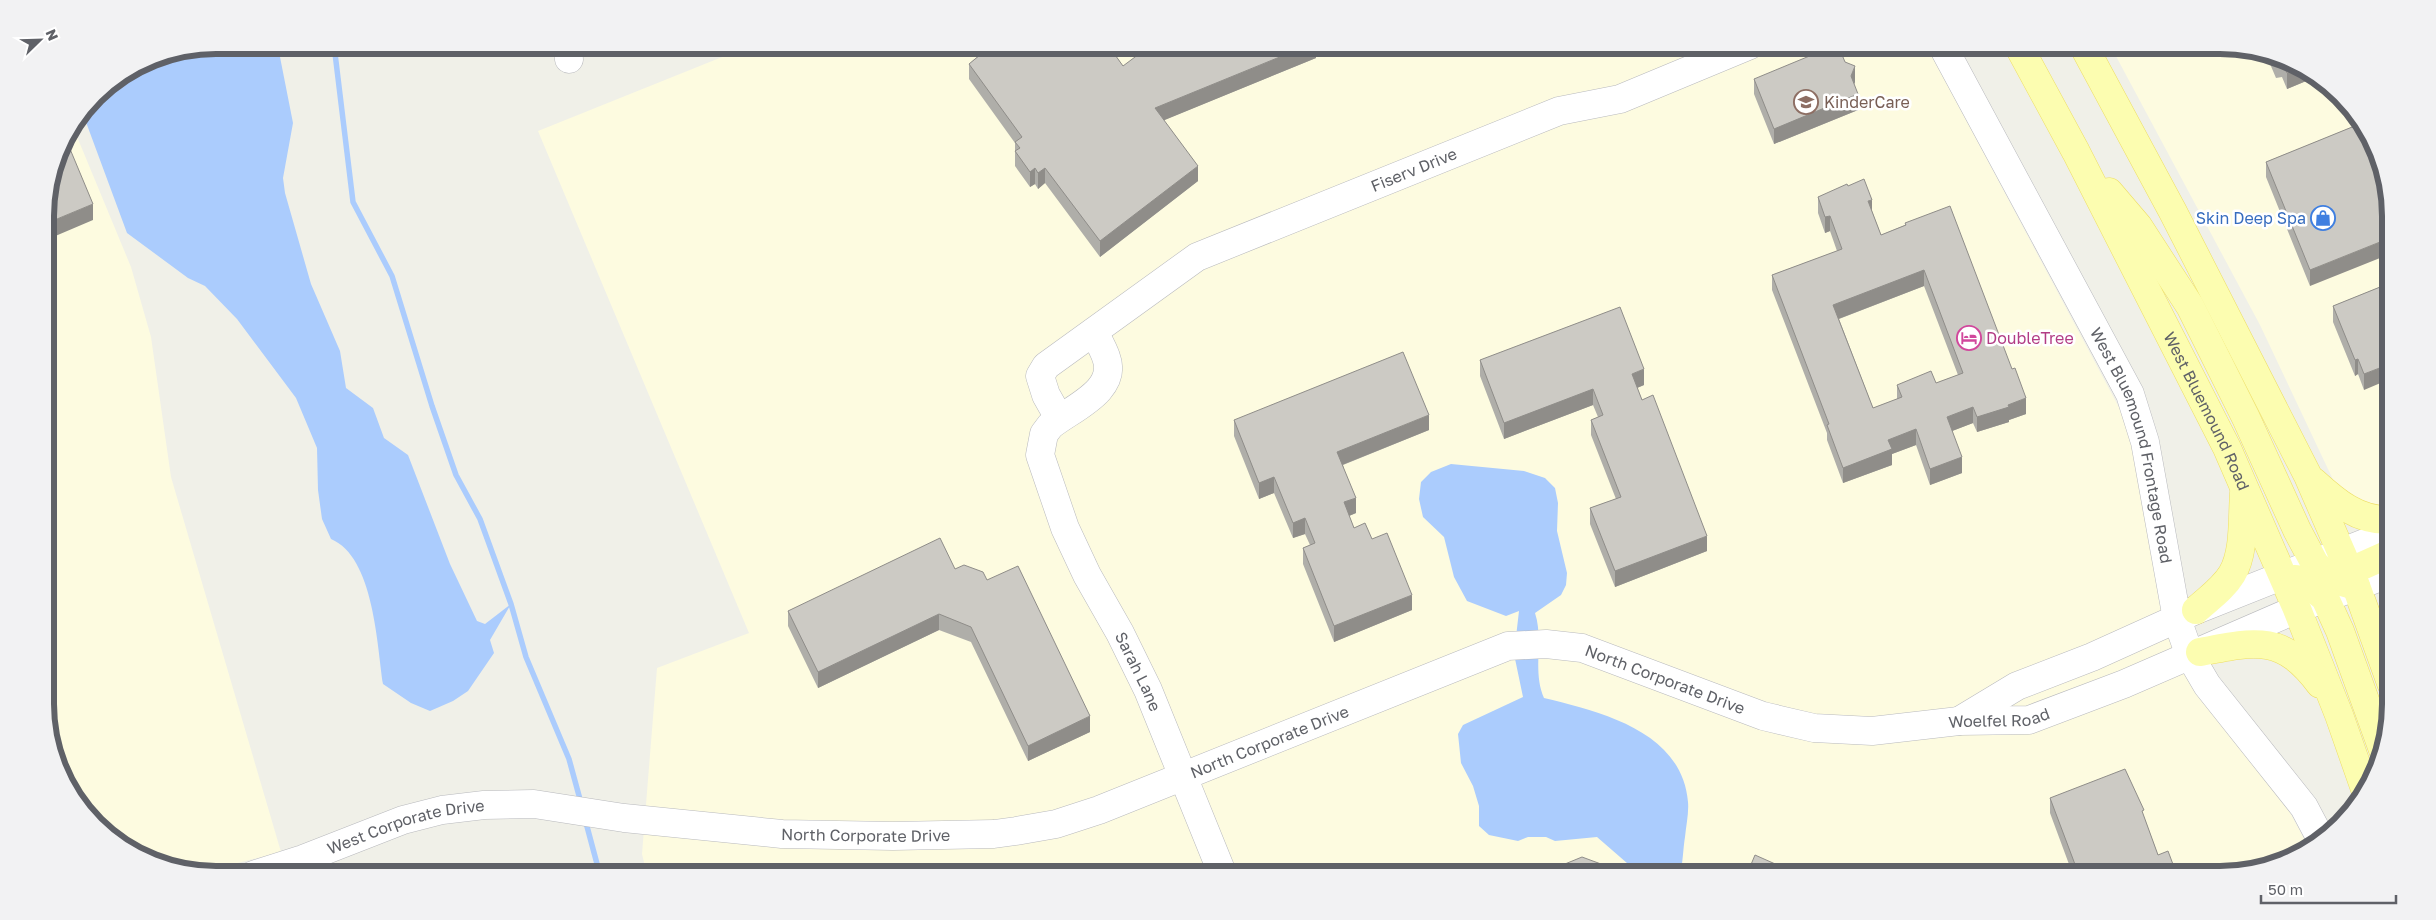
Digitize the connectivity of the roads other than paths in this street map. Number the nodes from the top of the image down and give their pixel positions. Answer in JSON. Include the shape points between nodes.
{"nodes":[{"id":1,"x":1728,"y":54,"type":"edge"},
{"id":2,"x":1947,"y":54,"type":"edge"},
{"id":3,"x":2023,"y":54,"type":"edge"},
{"id":4,"x":2088,"y":54,"type":"edge"},
{"id":5,"x":2076,"y":152,"type":"junction"},
{"id":6,"x":1094,"y":332,"type":"junction"},
{"id":7,"x":1059,"y":418,"type":"junction"},
{"id":8,"x":2308,"y":476,"type":"junction"},
{"id":9,"x":2244,"y":489,"type":"junction"},
{"id":10,"x":2382,"y":520,"type":"edge"},
{"id":11,"x":2382,"y":539,"type":"edge"},
{"id":12,"x":2382,"y":556,"type":"edge"},
{"id":13,"x":2382,"y":574,"type":"edge"},
{"id":14,"x":2283,"y":577,"type":"junction"},
{"id":15,"x":2334,"y":577,"type":"junction"},
{"id":16,"x":2298,"y":609,"type":"junction"},
{"id":17,"x":2186,"y":614,"type":"junction"},
{"id":18,"x":2195,"y":654,"type":"junction"},
{"id":19,"x":2381,"y":654,"type":"joint"},
{"id":20,"x":2382,"y":657,"type":"edge"},
{"id":21,"x":2339,"y":715,"type":"junction"},
{"id":22,"x":1959,"y":721,"type":"junction"},
{"id":23,"x":2379,"y":738,"type":"edge"},
{"id":24,"x":1183,"y":777,"type":"junction"},
{"id":25,"x":2362,"y":781,"type":"edge"},
{"id":26,"x":565,"y":808,"type":"joint"},
{"id":27,"x":2318,"y":834,"type":"edge"},
{"id":28,"x":281,"y":866,"type":"edge"},
{"id":29,"x":1219,"y":866,"type":"edge"}],
"edges":[{"from":1,"to":6,"type":"street","name":"Fiserv Drive","via":[[1620,99],[1559,111],[1197,257]]},
{"from":2,"to":17,"type":"street","name":"West Bluemound Frontage Road","via":[[2130,394],[2145,442]]},
{"from":3,"to":5,"type":"main road","name":"West Bluemound Road"},
{"from":4,"to":8,"type":"main road","via":[[2178,221]]},
{"from":5,"to":9,"type":"main road","name":"West Bluemound Road","via":[[2223,439]]},
{"from":5,"to":15,"type":"main road","via":[[2138,226],[2190,306],[2246,418]]},
{"from":6,"to":7,"type":"street","via":[[1107,358],[1106,380],[1086,400]]},
{"from":6,"to":7,"type":"street","name":"Fiserv Drive","via":[[1046,366],[1040,376]]},
{"from":7,"to":24,"type":"street","name":"Sarah Lane","via":[[1044,434],[1040,444],[1044,472],[1087,575],[1148,690]]},
{"from":8,"to":10,"type":"main road","via":[[2349,511]]},
{"from":8,"to":15,"type":"main road"},
{"from":9,"to":14,"type":"main road","name":"West Bluemound Road"},
{"from":9,"to":17,"type":"main road","via":[[2240,549],[2232,574],[2220,589]]},
{"from":11,"to":15,"type":"street","name":"Woelfel Road"},
{"from":12,"to":15,"type":"main road"},
{"from":13,"to":15,"type":"street","name":"Woelfel Road"},
{"from":14,"to":15,"type":"street","name":"Woelfel Road"},
{"from":14,"to":16,"type":"main road","name":"West Bluemound Road"},
{"from":14,"to":17,"type":"street","name":"Woelfel Road"},
{"from":15,"to":16,"type":"street","name":"Woelfel Road"},
{"from":15,"to":19,"type":"main road"},
{"from":15,"to":23,"type":"main road","via":[[2340,631]]},
{"from":16,"to":18,"type":"street","name":"Woelfel Road"},
{"from":16,"to":21,"type":"main road","name":"West Bluemound Road"},
{"from":17,"to":18,"type":"street","name":"West Bluemound Frontage Road"},
{"from":17,"to":22,"type":"street","name":"Woelfel Road","via":[[2018,686]]},
{"from":18,"to":21,"type":"main road","via":[[2251,643],[2284,649],[2308,668]]},
{"from":18,"to":22,"type":"street","name":"Woelfel Road","via":[[2029,720]]},
{"from":18,"to":27,"type":"street","name":"West Bluemound Frontage Road","via":[[2207,685],[2304,807]]},
{"from":19,"to":20,"type":"main road"},
{"from":21,"to":25,"type":"main road","name":"West Bluemound Road"},
{"from":22,"to":24,"type":"street","name":"North Corporate Drive","via":[[1872,731],[1814,728],[1763,716],[1582,648],[1546,644],[1508,646]]},
{"from":24,"to":26,"type":"street","name":"North Corporate Drive","via":[[1056,824],[994,834],[782,834],[624,818]]},
{"from":24,"to":29,"type":"street","name":"Sarah Lane"},
{"from":26,"to":28,"type":"street","name":"West Corporate Drive","via":[[534,804],[442,810],[403,820]]}]}
